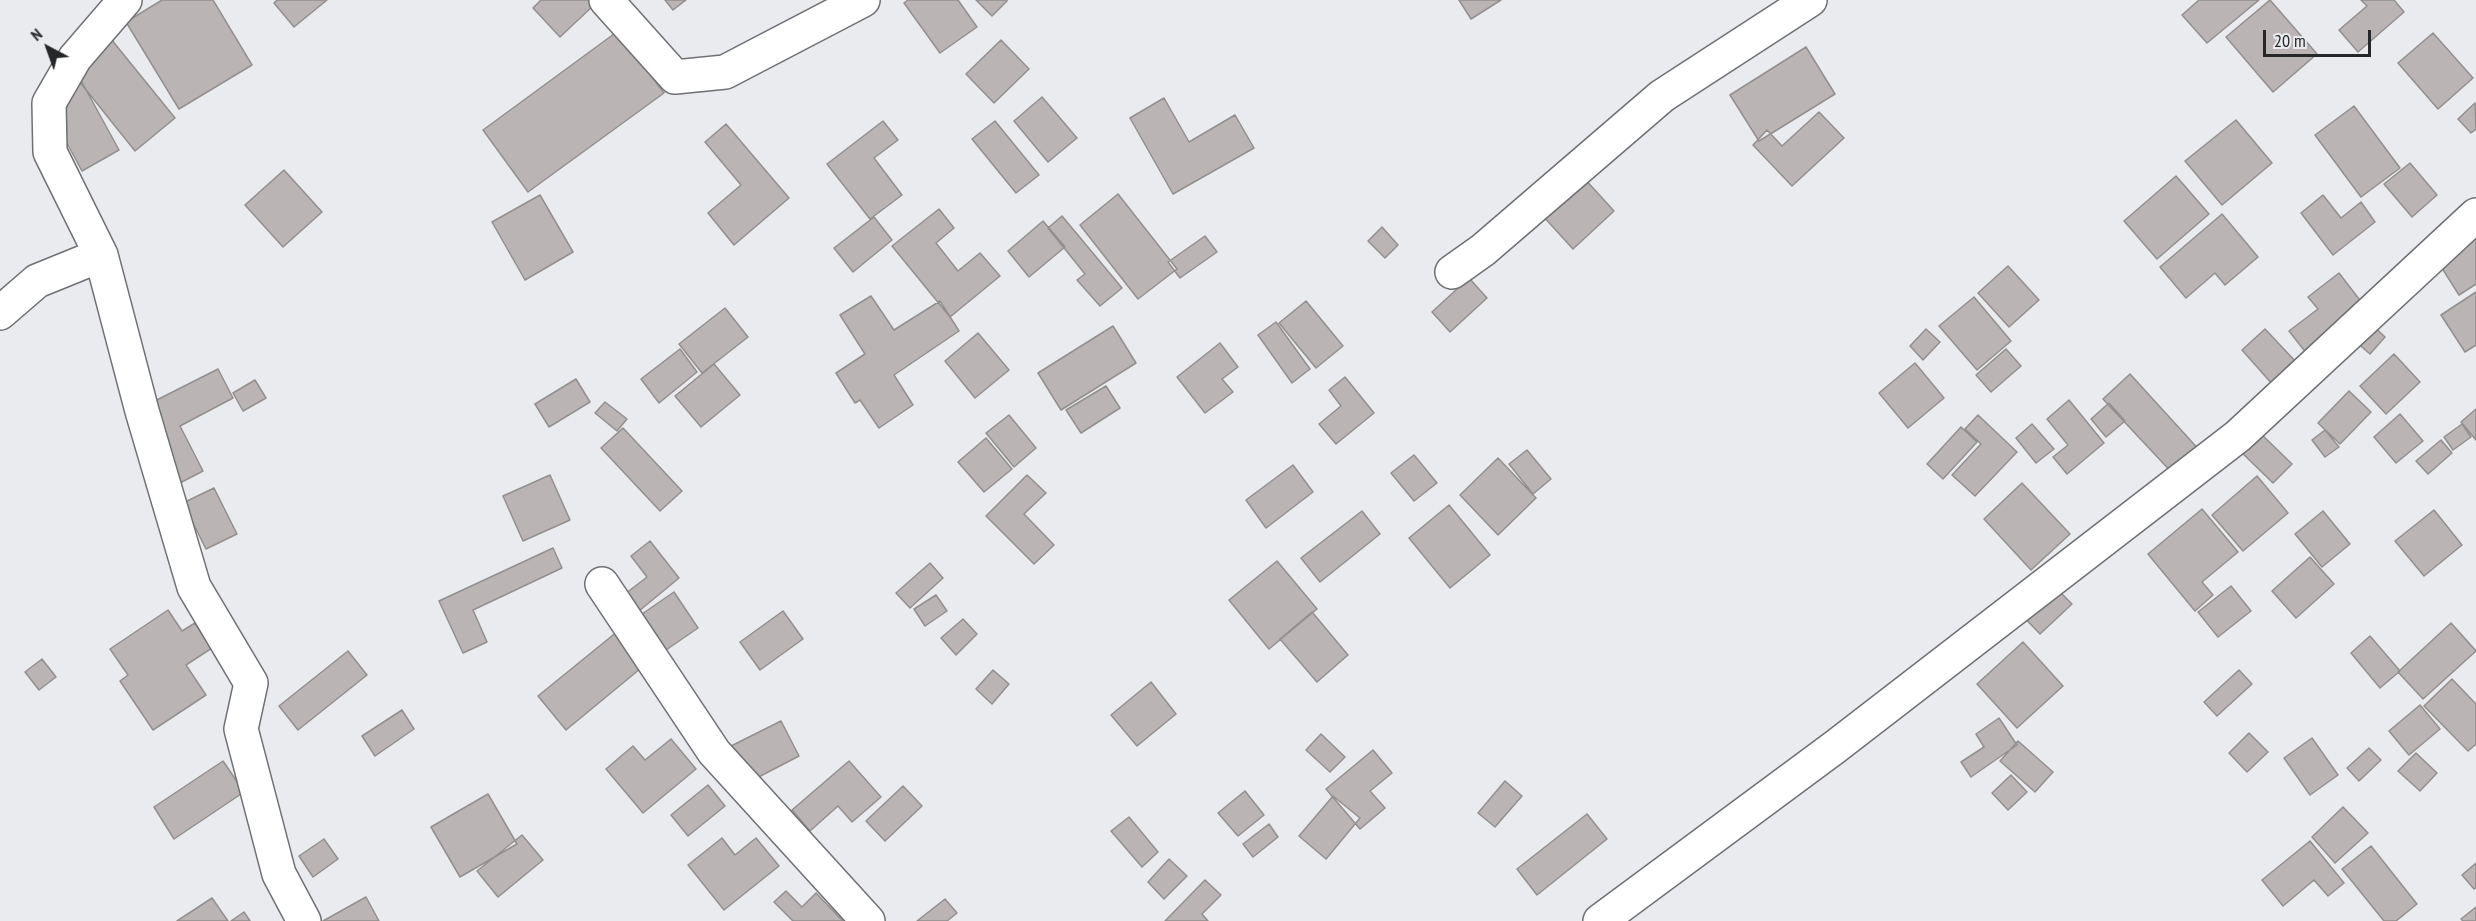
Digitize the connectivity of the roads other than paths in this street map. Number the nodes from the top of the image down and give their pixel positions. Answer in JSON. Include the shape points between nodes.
{"nodes":[{"id":1,"x":125,"y":0,"type":"edge"},
{"id":2,"x":606,"y":0,"type":"edge"},
{"id":3,"x":863,"y":0,"type":"edge"},
{"id":4,"x":1810,"y":0,"type":"edge"},
{"id":5,"x":2476,"y":215,"type":"edge"},
{"id":6,"x":101,"y":255,"type":"junction"},
{"id":7,"x":1452,"y":272,"type":"dead end"},
{"id":8,"x":0,"y":313,"type":"edge"},
{"id":9,"x":602,"y":584,"type":"dead end"},
{"id":10,"x":304,"y":921,"type":"edge"},
{"id":11,"x":868,"y":921,"type":"edge"},
{"id":12,"x":1600,"y":921,"type":"edge"}],
"edges":[{"from":1,"to":6,"type":"street","via":[[75,58],[49,104],[50,152]]},
{"from":2,"to":3,"type":"street","via":[[675,77],[725,72]]},
{"from":4,"to":7,"type":"street","via":[[1662,96],[1483,250]]},
{"from":5,"to":12,"type":"street","via":[[2238,436],[1835,747]]},
{"from":6,"to":8,"type":"street","via":[[37,280]]},
{"from":6,"to":10,"type":"street","via":[[194,587],[250,683],[241,729],[279,874]]},
{"from":9,"to":11,"type":"street","via":[[714,752]]}]}
